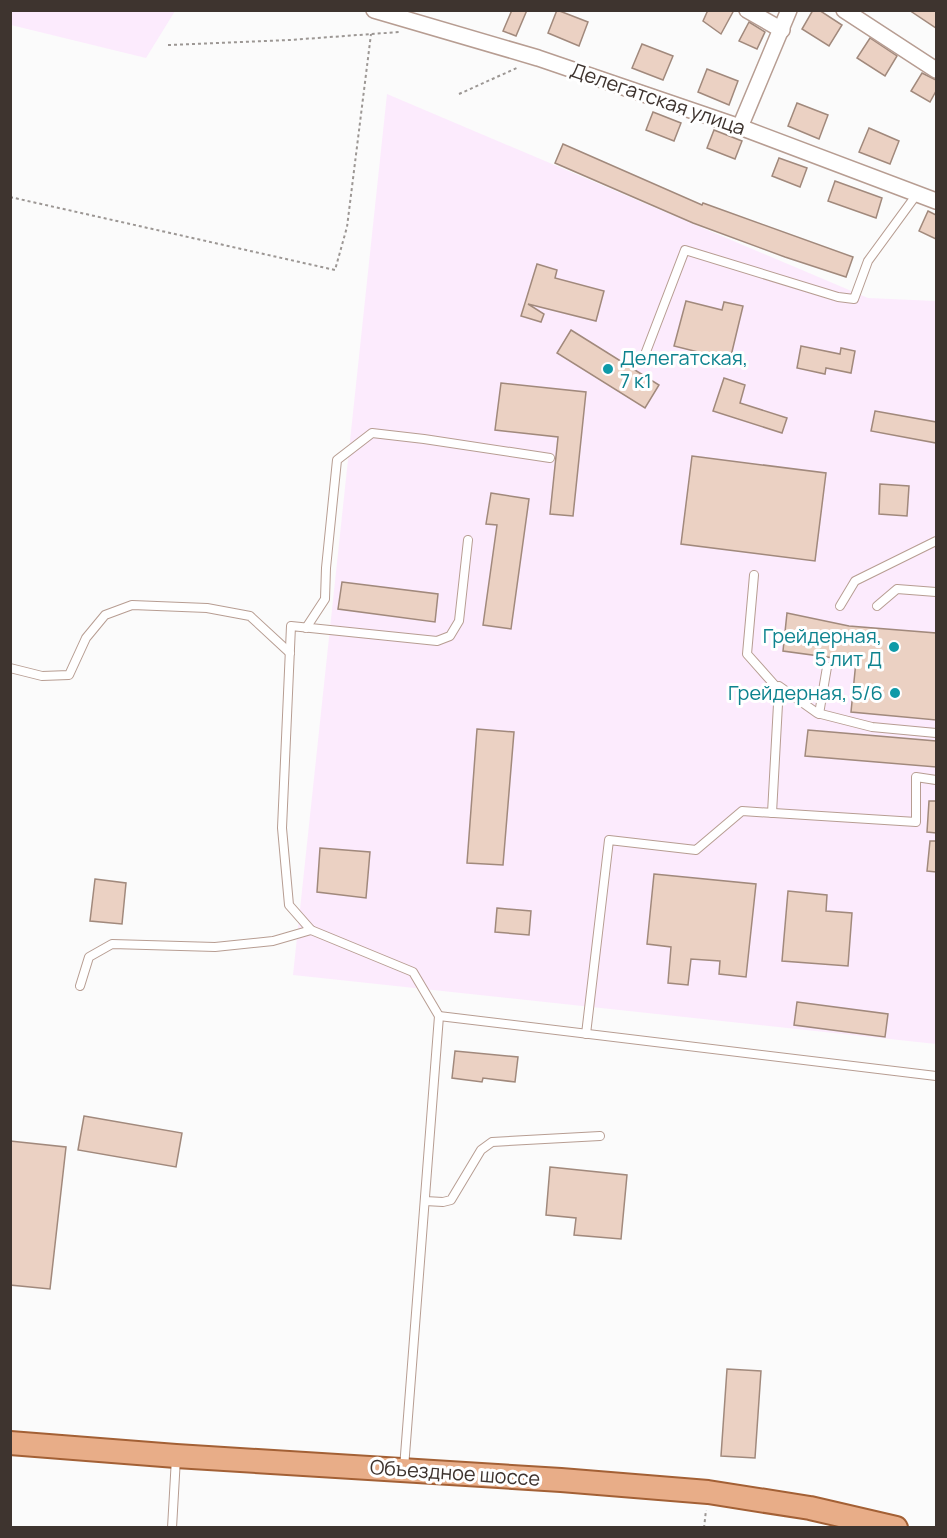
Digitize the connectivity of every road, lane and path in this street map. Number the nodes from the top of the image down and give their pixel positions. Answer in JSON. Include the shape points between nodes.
{"nodes":[{"id":1,"x":374,"y":10,"type":"edge"},
{"id":2,"x":747,"y":10,"type":"edge"},
{"id":3,"x":789,"y":10,"type":"edge"},
{"id":4,"x":844,"y":10,"type":"edge"},
{"id":5,"x":782,"y":30,"type":"junction"},
{"id":6,"x":404,"y":32,"type":"dead end"},
{"id":7,"x":370,"y":34,"type":"junction"},
{"id":8,"x":168,"y":45,"type":"dead end"},
{"id":9,"x":538,"y":58,"type":"junction"},
{"id":10,"x":936,"y":70,"type":"edge"},
{"id":11,"x":459,"y":94,"type":"dead end"},
{"id":12,"x":740,"y":127,"type":"junction"},
{"id":13,"x":917,"y":194,"type":"junction"},
{"id":14,"x":10,"y":197,"type":"edge"},
{"id":15,"x":936,"y":201,"type":"edge"},
{"id":16,"x":644,"y":357,"type":"dead end"},
{"id":17,"x":550,"y":458,"type":"dead end"},
{"id":18,"x":468,"y":540,"type":"dead end"},
{"id":19,"x":936,"y":541,"type":"edge"},
{"id":20,"x":754,"y":575,"type":"dead end"},
{"id":21,"x":936,"y":592,"type":"edge"},
{"id":22,"x":840,"y":606,"type":"dead end"},
{"id":23,"x":877,"y":606,"type":"dead end"},
{"id":24,"x":306,"y":628,"type":"junction"},
{"id":25,"x":290,"y":653,"type":"junction"},
{"id":26,"x":827,"y":667,"type":"dead end"},
{"id":27,"x":10,"y":668,"type":"edge"},
{"id":28,"x":779,"y":690,"type":"junction"},
{"id":29,"x":819,"y":714,"type":"junction"},
{"id":30,"x":936,"y":733,"type":"edge"},
{"id":31,"x":936,"y":780,"type":"edge"},
{"id":32,"x":772,"y":813,"type":"junction"},
{"id":33,"x":311,"y":930,"type":"junction"},
{"id":34,"x":80,"y":986,"type":"dead end"},
{"id":35,"x":439,"y":1016,"type":"junction"},
{"id":36,"x":586,"y":1034,"type":"junction"},
{"id":37,"x":936,"y":1076,"type":"edge"},
{"id":38,"x":600,"y":1136,"type":"dead end"},
{"id":39,"x":425,"y":1201,"type":"junction"},
{"id":40,"x":10,"y":1443,"type":"edge"},
{"id":41,"x":176,"y":1456,"type":"junction"},
{"id":42,"x":404,"y":1470,"type":"junction"},
{"id":43,"x":172,"y":1527,"type":"edge"},
{"id":44,"x":896,"y":1527,"type":"edge"}],
"edges":[{"from":1,"to":9,"type":"street","name":"Делегатская улица"},
{"from":2,"to":5,"type":"street"},
{"from":3,"to":5,"type":"street"},
{"from":4,"to":10,"type":"street"},
{"from":5,"to":12,"type":"street"},
{"from":6,"to":7,"type":"path"},
{"from":7,"to":8,"type":"path"},
{"from":7,"to":14,"type":"path","via":[[347,227],[335,270]]},
{"from":9,"to":11,"type":"path"},
{"from":9,"to":12,"type":"street","name":"Делегатская улица"},
{"from":12,"to":13,"type":"street","name":"Делегатская улица"},
{"from":13,"to":15,"type":"street","name":"Делегатская улица"},
{"from":13,"to":16,"type":"lane","via":[[868,261],[854,299],[685,250]]},
{"from":17,"to":24,"type":"lane","via":[[372,433],[337,460],[325,599]]},
{"from":18,"to":24,"type":"lane","via":[[459,621],[450,636],[437,641]]},
{"from":19,"to":22,"type":"lane","via":[[855,581]]},
{"from":20,"to":28,"type":"lane","via":[[747,654]]},
{"from":21,"to":23,"type":"lane","via":[[897,589]]},
{"from":24,"to":25,"type":"lane","via":[[291,626]]},
{"from":25,"to":27,"type":"lane","via":[[250,616],[132,605],[105,615],[86,638],[69,675],[42,675]]},
{"from":25,"to":33,"type":"lane","via":[[282,828],[290,905]]},
{"from":26,"to":29,"type":"lane"},
{"from":28,"to":29,"type":"lane","via":[[779,686]]},
{"from":28,"to":32,"type":"lane"},
{"from":29,"to":30,"type":"lane","via":[[872,728]]},
{"from":31,"to":32,"type":"lane","via":[[916,777],[916,822]]},
{"from":32,"to":36,"type":"lane","via":[[742,811],[696,850],[609,840]]},
{"from":33,"to":34,"type":"lane","via":[[273,941],[215,947],[112,945],[89,957]]},
{"from":33,"to":35,"type":"lane","via":[[413,972]]},
{"from":35,"to":36,"type":"lane"},
{"from":35,"to":39,"type":"lane"},
{"from":36,"to":37,"type":"lane"},
{"from":38,"to":39,"type":"lane","via":[[492,1142],[481,1150],[451,1200]]},
{"from":39,"to":42,"type":"lane"},
{"from":40,"to":41,"type":"main road","name":"Объездное шоссе"},
{"from":41,"to":42,"type":"main road","name":"Объездное шоссе"},
{"from":41,"to":43,"type":"lane"},
{"from":42,"to":44,"type":"main road","name":"Объездное шоссе","via":[[708,1492]]}]}
